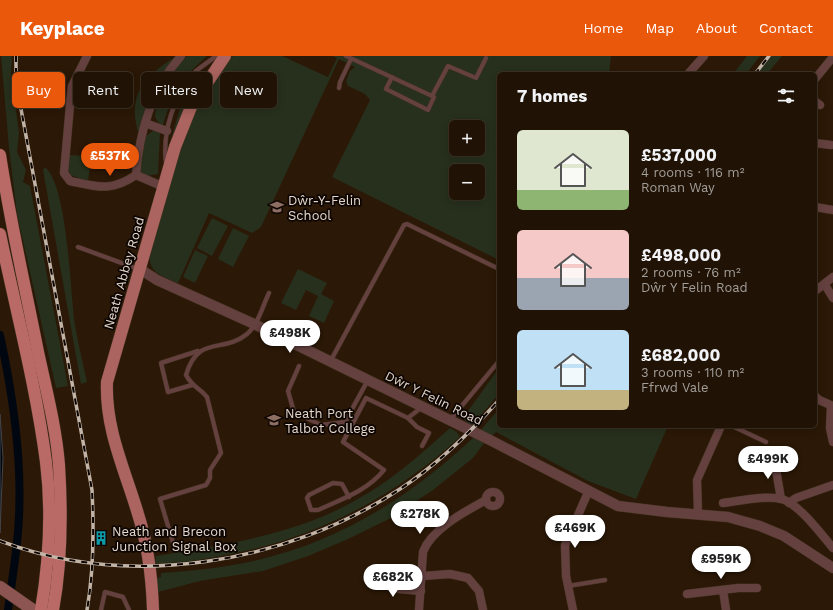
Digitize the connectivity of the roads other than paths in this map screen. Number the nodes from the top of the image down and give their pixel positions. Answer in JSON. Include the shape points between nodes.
{"nodes":[{"id":1,"x":87,"y":56,"type":"edge"},
{"id":2,"x":181,"y":56,"type":"edge"},
{"id":3,"x":216,"y":56,"type":"edge"},
{"id":4,"x":225,"y":56,"type":"edge"},
{"id":5,"x":346,"y":56,"type":"edge"},
{"id":6,"x":704,"y":56,"type":"edge"},
{"id":7,"x":833,"y":57,"type":"edge"},
{"id":8,"x":486,"y":58,"type":"dead end"},
{"id":9,"x":351,"y":59,"type":"junction"},
{"id":10,"x":690,"y":72,"type":"edge"},
{"id":11,"x":392,"y":77,"type":"junction"},
{"id":12,"x":817,"y":77,"type":"edge"},
{"id":13,"x":339,"y":88,"type":"dead end"},
{"id":14,"x":432,"y":96,"type":"junction"},
{"id":15,"x":145,"y":123,"type":"junction"},
{"id":16,"x":167,"y":131,"type":"junction"},
{"id":17,"x":817,"y":143,"type":"edge"},
{"id":18,"x":832,"y":146,"type":"edge"},
{"id":19,"x":0,"y":155,"type":"edge"},
{"id":20,"x":136,"y":175,"type":"junction"},
{"id":21,"x":165,"y":181,"type":"junction"},
{"id":22,"x":817,"y":207,"type":"edge"},
{"id":23,"x":833,"y":210,"type":"edge"},
{"id":24,"x":0,"y":234,"type":"edge"},
{"id":25,"x":78,"y":247,"type":"dead end"},
{"id":26,"x":497,"y":268,"type":"edge"},
{"id":27,"x":140,"y":270,"type":"junction"},
{"id":28,"x":833,"y":277,"type":"edge"},
{"id":29,"x":825,"y":285,"type":"junction"},
{"id":30,"x":817,"y":290,"type":"edge"},
{"id":31,"x":269,"y":293,"type":"dead end"},
{"id":32,"x":833,"y":298,"type":"edge"},
{"id":33,"x":254,"y":324,"type":"junction"},
{"id":34,"x":198,"y":351,"type":"junction"},
{"id":35,"x":330,"y":362,"type":"junction"},
{"id":36,"x":497,"y":363,"type":"edge"},
{"id":37,"x":299,"y":366,"type":"dead end"},
{"id":38,"x":368,"y":380,"type":"junction"},
{"id":39,"x":192,"y":385,"type":"junction"},
{"id":40,"x":817,"y":397,"type":"edge"},
{"id":41,"x":422,"y":406,"type":"junction"},
{"id":42,"x":832,"y":406,"type":"edge"},
{"id":43,"x":408,"y":418,"type":"junction"},
{"id":44,"x":450,"y":421,"type":"junction"},
{"id":45,"x":720,"y":428,"type":"edge"},
{"id":46,"x":736,"y":428,"type":"edge"},
{"id":47,"x":766,"y":442,"type":"dead end"},
{"id":48,"x":833,"y":442,"type":"edge"},
{"id":49,"x":422,"y":446,"type":"dead end"},
{"id":50,"x":774,"y":458,"type":"dead end"},
{"id":51,"x":833,"y":485,"type":"edge"},
{"id":52,"x":589,"y":490,"type":"junction"},
{"id":53,"x":349,"y":496,"type":"junction"},
{"id":54,"x":486,"y":500,"type":"dead end"},
{"id":55,"x":785,"y":501,"type":"junction"},
{"id":56,"x":723,"y":504,"type":"dead end"},
{"id":57,"x":698,"y":513,"type":"junction"},
{"id":58,"x":174,"y":546,"type":"dead end"},
{"id":59,"x":833,"y":548,"type":"edge"},
{"id":60,"x":833,"y":568,"type":"edge"},
{"id":61,"x":423,"y":576,"type":"junction"},
{"id":62,"x":372,"y":580,"type":"dead end"},
{"id":63,"x":605,"y":580,"type":"dead end"},
{"id":64,"x":568,"y":586,"type":"junction"},
{"id":65,"x":0,"y":587,"type":"edge"},
{"id":66,"x":757,"y":588,"type":"dead end"},
{"id":67,"x":723,"y":590,"type":"junction"},
{"id":68,"x":421,"y":591,"type":"junction"},
{"id":69,"x":687,"y":594,"type":"dead end"},
{"id":70,"x":33,"y":610,"type":"edge"},
{"id":71,"x":41,"y":610,"type":"edge"},
{"id":72,"x":53,"y":610,"type":"edge"},
{"id":73,"x":101,"y":610,"type":"edge"},
{"id":74,"x":128,"y":610,"type":"edge"},
{"id":75,"x":153,"y":610,"type":"edge"},
{"id":76,"x":419,"y":610,"type":"edge"},
{"id":77,"x":483,"y":610,"type":"edge"},
{"id":78,"x":573,"y":610,"type":"edge"},
{"id":79,"x":726,"y":610,"type":"edge"}],
"edges":[{"from":1,"to":20,"type":"street","via":[[72,86],[64,172],[70,181],[108,187],[122,184]]},
{"from":2,"to":15,"type":"street","via":[[158,87]]},
{"from":3,"to":16,"type":"lane","name":"Neath Abbey Road","via":[[196,72],[181,92]]},
{"from":4,"to":21,"type":"main road","name":"Neath Abbey Road","via":[[191,107]]},
{"from":5,"to":9,"type":"lane"},
{"from":6,"to":10,"type":"street"},
{"from":7,"to":12,"type":"street"},
{"from":8,"to":14,"type":"lane","via":[[476,78],[448,66]]},
{"from":9,"to":11,"type":"lane"},
{"from":9,"to":13,"type":"lane"},
{"from":11,"to":14,"type":"lane"},
{"from":11,"to":14,"type":"lane","via":[[386,88],[428,110],[434,97]]},
{"from":15,"to":16,"type":"street"},
{"from":15,"to":20,"type":"street"},
{"from":16,"to":21,"type":"lane","name":"Neath Abbey Road"},
{"from":17,"to":18,"type":"street"},
{"from":19,"to":72,"type":"highway","via":[[59,464],[61,521]]},
{"from":20,"to":21,"type":"street"},
{"from":21,"to":27,"type":"main road","name":"Neath Abbey Road"},
{"from":22,"to":23,"type":"street"},
{"from":24,"to":71,"type":"highway","via":[[39,417],[46,463],[48,524]]},
{"from":25,"to":27,"type":"lane"},
{"from":26,"to":35,"type":"lane","via":[[404,224]]},
{"from":27,"to":33,"type":"street","name":"Dŵr Y Felin Road"},
{"from":27,"to":75,"type":"main road","name":"Neath Abbey Road","via":[[108,378],[106,403],[112,433],[139,515],[147,550]]},
{"from":28,"to":29,"type":"street"},
{"from":29,"to":30,"type":"street"},
{"from":29,"to":32,"type":"street"},
{"from":31,"to":33,"type":"lane"},
{"from":33,"to":34,"type":"lane","via":[[249,333],[242,338]]},
{"from":33,"to":35,"type":"street","name":"Dŵr Y Felin Road"},
{"from":34,"to":39,"type":"lane","via":[[186,375]]},
{"from":34,"to":39,"type":"lane","via":[[161,362],[168,392]]},
{"from":35,"to":38,"type":"street","name":"Dŵr Y Felin Road"},
{"from":36,"to":44,"type":"lane"},
{"from":37,"to":38,"type":"lane","via":[[288,391],[294,412],[321,425],[344,422]]},
{"from":38,"to":41,"type":"street","name":"Dŵr Y Felin Road"},
{"from":39,"to":58,"type":"lane","via":[[207,397],[221,453],[210,470],[210,478],[206,485],[160,499]]},
{"from":40,"to":42,"type":"street"},
{"from":41,"to":43,"type":"lane"},
{"from":41,"to":44,"type":"street","name":"Dŵr Y Felin Road"},
{"from":42,"to":48,"type":"street","via":[[830,428]]},
{"from":43,"to":49,"type":"lane","via":[[428,433]]},
{"from":43,"to":53,"type":"lane","via":[[366,398],[343,442],[384,470],[376,480]]},
{"from":44,"to":52,"type":"street","name":"Dŵr Y Felin Road"},
{"from":45,"to":57,"type":"street","via":[[697,480]]},
{"from":46,"to":47,"type":"lane"},
{"from":50,"to":55,"type":"street"},
{"from":51,"to":55,"type":"street"},
{"from":52,"to":57,"type":"street","name":"Dŵr Y Felin Road","via":[[618,506]]},
{"from":52,"to":64,"type":"street","via":[[565,545]]},
{"from":53,"to":53,"type":"lane","via":[[313,511],[307,498],[333,483],[342,484]]},
{"from":54,"to":61,"type":"street","via":[[431,536],[423,552]]},
{"from":55,"to":56,"type":"street","via":[[751,499]]},
{"from":55,"to":59,"type":"street","via":[[802,513]]},
{"from":57,"to":60,"type":"street","name":"Dŵr Y Felin Road","via":[[728,517],[760,526],[784,536]]},
{"from":61,"to":68,"type":"street"},
{"from":61,"to":77,"type":"street","via":[[450,574],[468,578],[479,591]]},
{"from":62,"to":68,"type":"street","via":[[399,590]]},
{"from":63,"to":64,"type":"lane"},
{"from":64,"to":78,"type":"street"},
{"from":65,"to":70,"type":"main road"},
{"from":66,"to":67,"type":"street"},
{"from":67,"to":69,"type":"street"},
{"from":67,"to":79,"type":"street"},
{"from":68,"to":76,"type":"street"},
{"from":73,"to":74,"type":"lane","via":[[105,592],[123,597]]}]}
